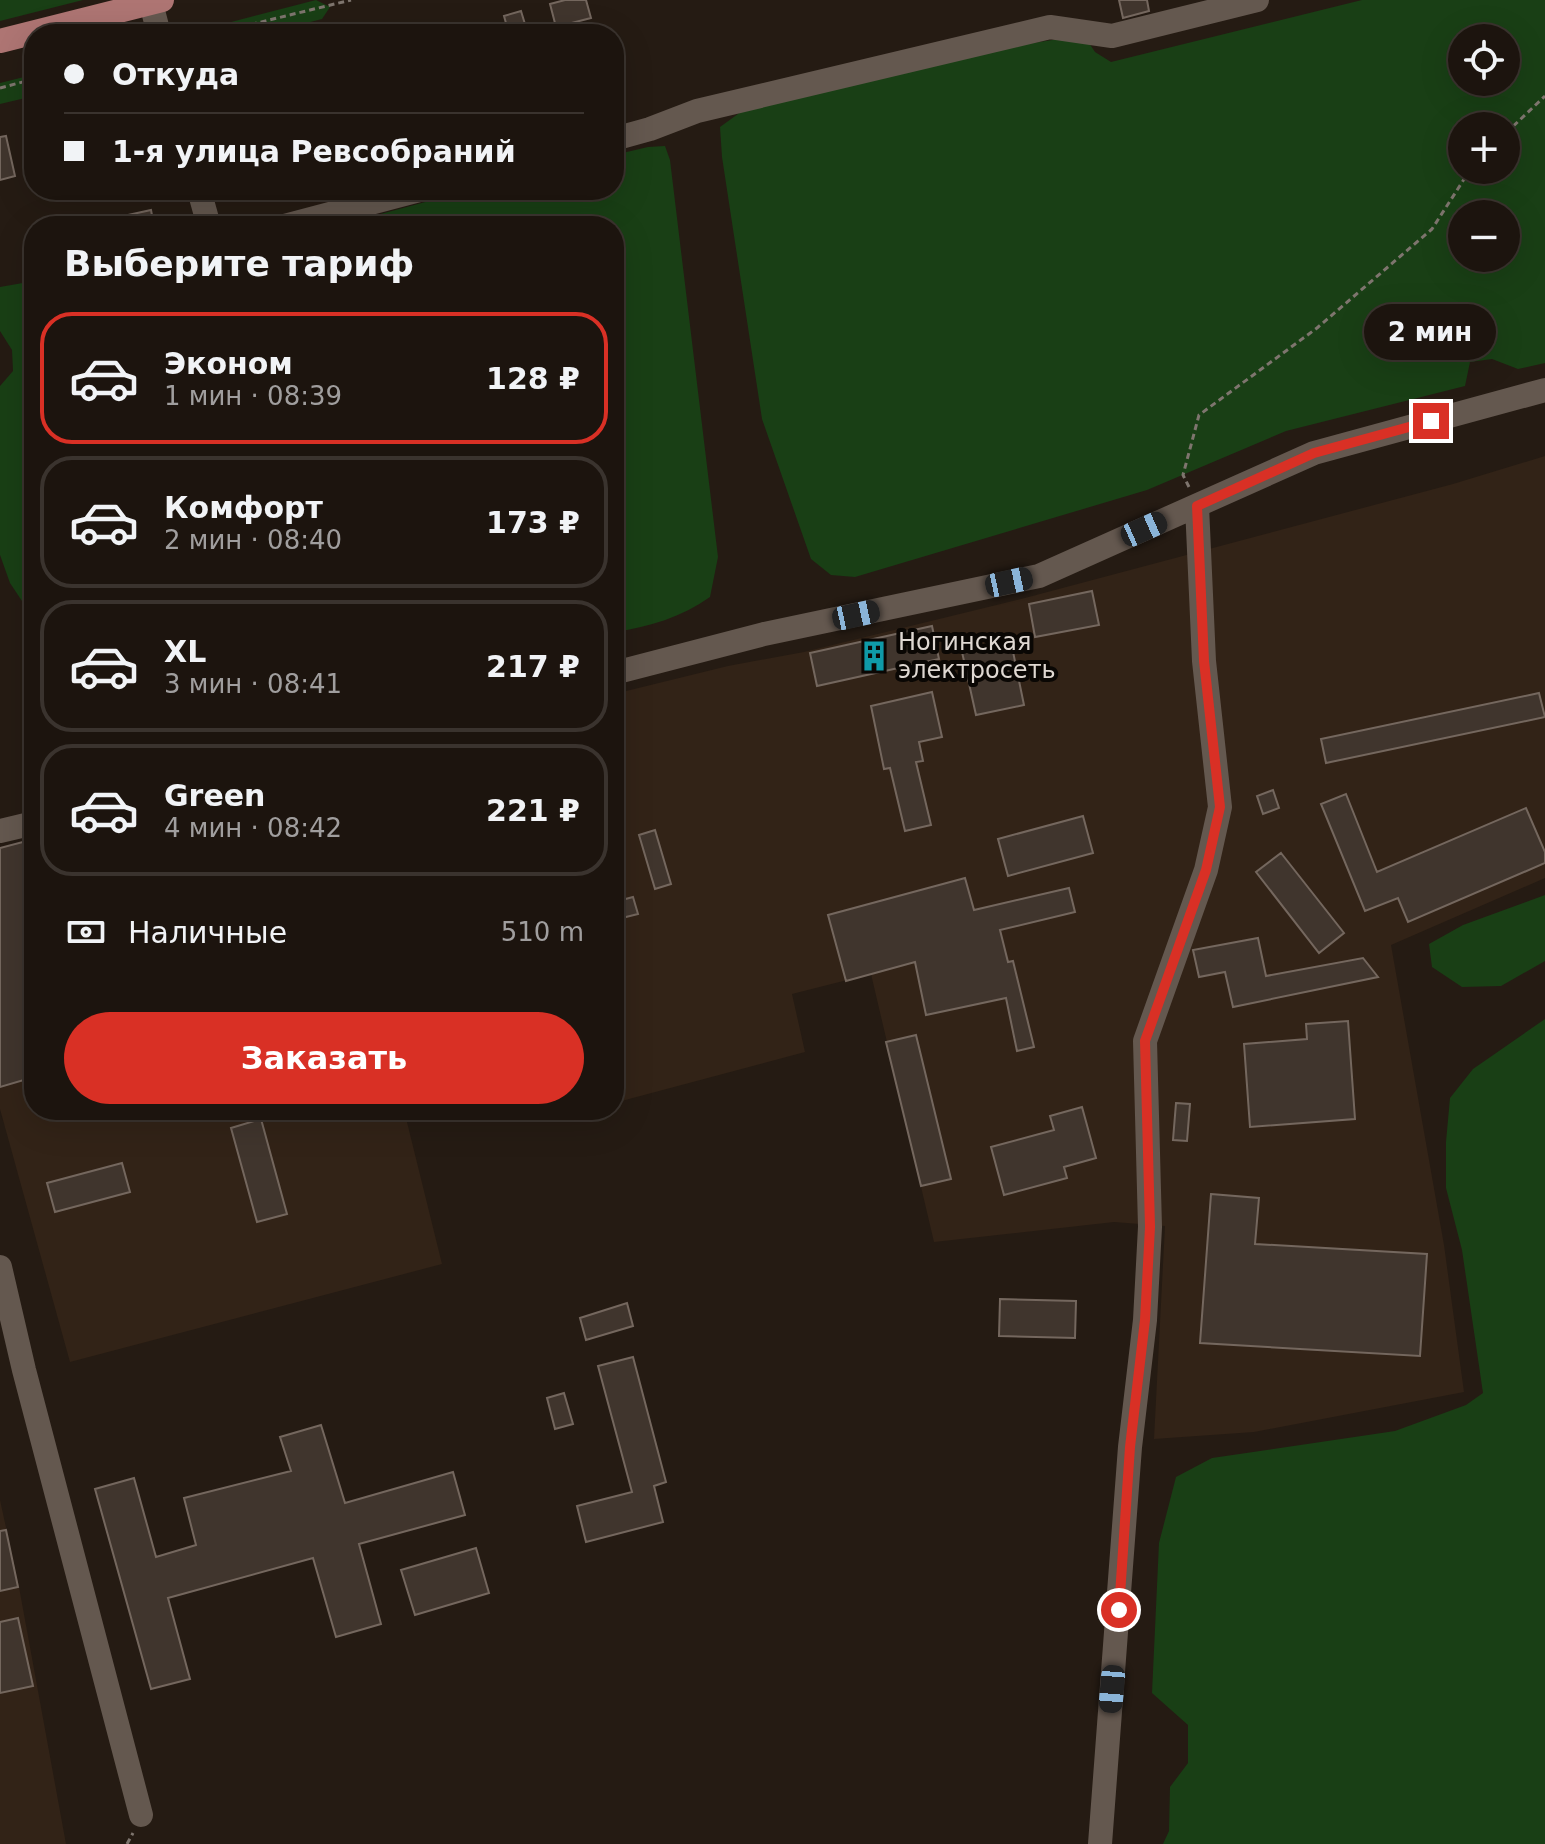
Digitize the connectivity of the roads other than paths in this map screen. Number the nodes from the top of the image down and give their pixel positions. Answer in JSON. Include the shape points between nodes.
{"nodes":[{"id":1,"x":1257,"y":0,"type":"edge"},
{"id":2,"x":157,"y":1,"type":"edge"},
{"id":3,"x":67,"y":24,"type":"edge"},
{"id":4,"x":158,"y":24,"type":"edge"},
{"id":5,"x":24,"y":35,"type":"edge"},
{"id":6,"x":0,"y":41,"type":"edge"},
{"id":7,"x":624,"y":136,"type":"edge"},
{"id":8,"x":382,"y":200,"type":"edge"},
{"id":9,"x":322,"y":216,"type":"edge"},
{"id":10,"x":1545,"y":390,"type":"edge"},
{"id":11,"x":1197,"y":506,"type":"junction"},
{"id":12,"x":624,"y":670,"type":"edge"},
{"id":13,"x":24,"y":825,"type":"edge"},
{"id":14,"x":0,"y":831,"type":"edge"},
{"id":15,"x":0,"y":1267,"type":"edge"},
{"id":16,"x":10,"y":1357,"type":"edge"},
{"id":17,"x":141,"y":1815,"type":"dead end"},
{"id":18,"x":1100,"y":1844,"type":"edge"}],
"edges":[{"from":1,"to":7,"type":"street","via":[[1112,36],[1050,27],[697,111]]},
{"from":2,"to":3,"type":"main road"},
{"from":2,"to":4,"type":"street"},
{"from":5,"to":6,"type":"main road"},
{"from":8,"to":9,"type":"street"},
{"from":10,"to":11,"type":"street","via":[[1314,453]]},
{"from":11,"to":12,"type":"street","via":[[1039,576],[764,634]]},
{"from":11,"to":18,"type":"street","via":[[1204,661],[1220,807],[1206,870],[1145,1041],[1150,1227],[1145,1320],[1130,1447]]},
{"from":13,"to":14,"type":"street"},
{"from":15,"to":16,"type":"street"},
{"from":16,"to":17,"type":"street"}]}
